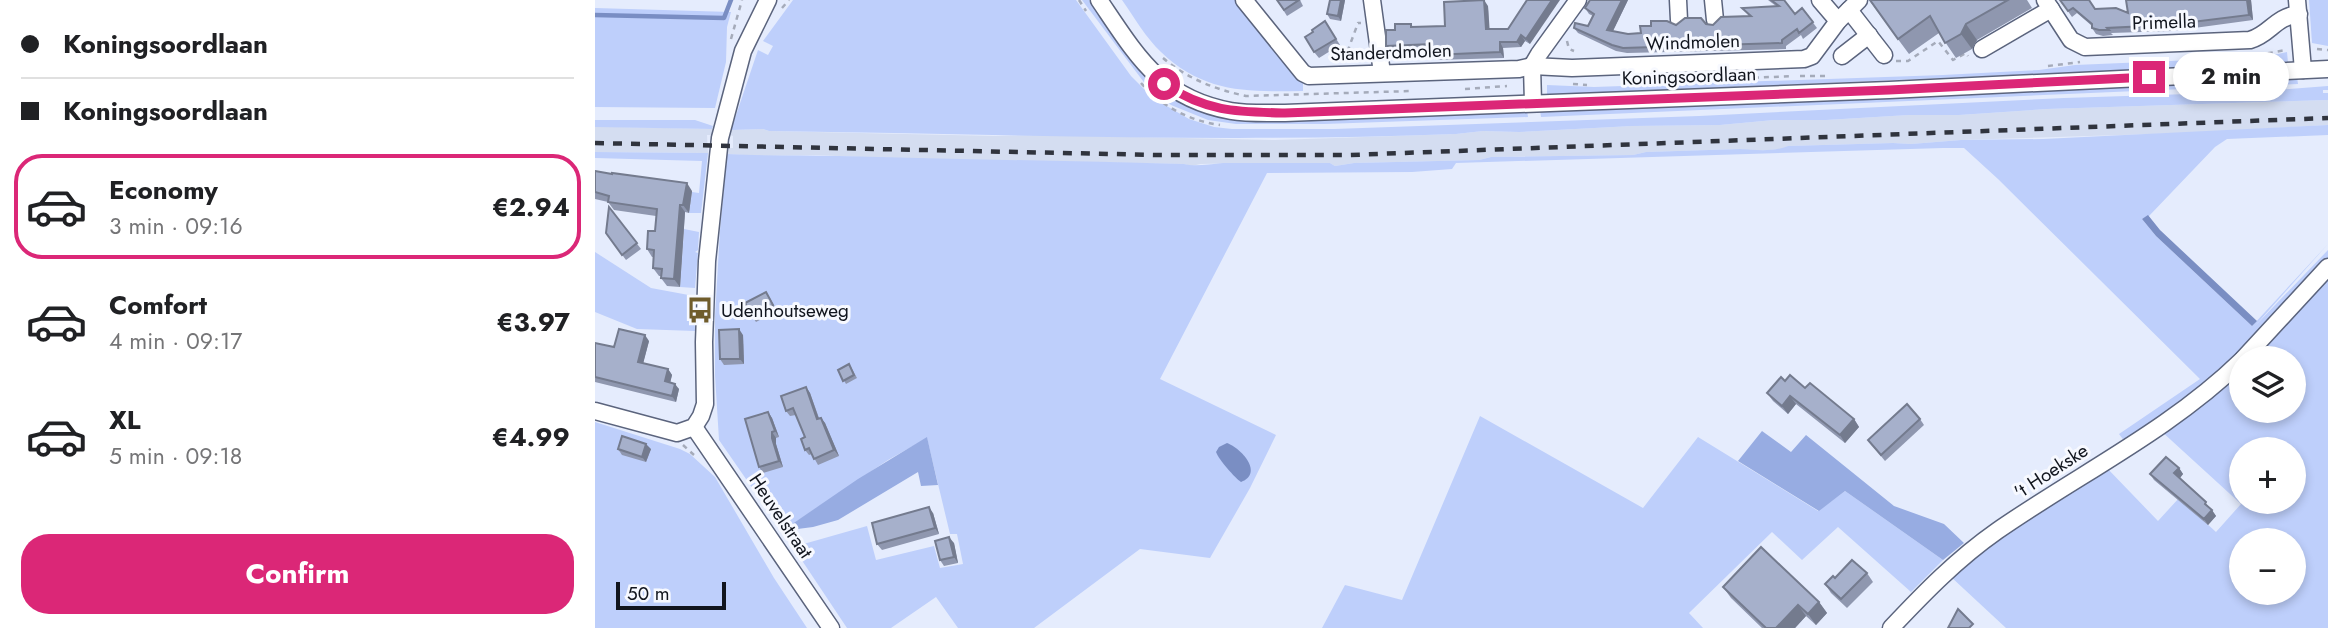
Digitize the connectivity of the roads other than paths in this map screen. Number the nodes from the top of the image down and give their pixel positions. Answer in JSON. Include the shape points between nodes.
{"nodes":[{"id":1,"x":768,"y":0,"type":"edge"},
{"id":2,"x":1099,"y":0,"type":"edge"},
{"id":3,"x":1244,"y":0,"type":"edge"},
{"id":4,"x":1372,"y":0,"type":"edge"},
{"id":5,"x":1578,"y":0,"type":"edge"},
{"id":6,"x":1678,"y":0,"type":"edge"},
{"id":7,"x":1713,"y":0,"type":"edge"},
{"id":8,"x":1821,"y":0,"type":"edge"},
{"id":9,"x":2048,"y":4,"type":"edge"},
{"id":10,"x":2298,"y":7,"type":"edge"},
{"id":11,"x":1849,"y":10,"type":"edge"},
{"id":12,"x":1679,"y":20,"type":"edge"},
{"id":13,"x":1715,"y":20,"type":"edge"},
{"id":14,"x":1869,"y":35,"type":"junction"},
{"id":15,"x":1982,"y":49,"type":"road end"},
{"id":16,"x":1884,"y":55,"type":"road end"},
{"id":17,"x":1842,"y":56,"type":"dead end"},
{"id":18,"x":1532,"y":66,"type":"junction"},
{"id":19,"x":2328,"y":69,"type":"edge"},
{"id":20,"x":2303,"y":70,"type":"junction"},
{"id":21,"x":1382,"y":74,"type":"junction"},
{"id":22,"x":1534,"y":103,"type":"junction"},
{"id":23,"x":2328,"y":267,"type":"edge"},
{"id":24,"x":2254,"y":346,"type":"edge"},
{"id":25,"x":2229,"y":371,"type":"edge"},
{"id":26,"x":595,"y":411,"type":"edge"},
{"id":27,"x":694,"y":427,"type":"junction"},
{"id":28,"x":831,"y":628,"type":"edge"},
{"id":29,"x":1891,"y":628,"type":"edge"}],
"edges":[{"from":1,"to":27,"type":"street","via":[[743,51],[725,112],[707,261],[705,404]]},
{"from":2,"to":22,"type":"street","name":"Koningsoordlaan","via":[[1141,60],[1164,84],[1185,97],[1234,112]]},
{"from":3,"to":21,"type":"street","name":"Standerdmolen","via":[[1308,76]]},
{"from":4,"to":21,"type":"street"},
{"from":5,"to":18,"type":"street"},
{"from":6,"to":12,"type":"street"},
{"from":7,"to":13,"type":"street"},
{"from":8,"to":11,"type":"street"},
{"from":9,"to":10,"type":"street","name":"Primella","via":[[2071,40],[2085,47],[2250,40]]},
{"from":9,"to":15,"type":"street"},
{"from":10,"to":20,"type":"street"},
{"from":11,"to":14,"type":"street"},
{"from":11,"to":18,"type":"street","name":"Windmolen","via":[[1804,59]]},
{"from":14,"to":16,"type":"street"},
{"from":14,"to":17,"type":"street"},
{"from":18,"to":21,"type":"street","name":"Standerdmolen"},
{"from":18,"to":22,"type":"street"},
{"from":19,"to":20,"type":"street","name":"Koningsoordlaan"},
{"from":20,"to":22,"type":"street","name":"Koningsoordlaan"},
{"from":23,"to":24,"type":"street","name":"'t Hoekske"},
{"from":25,"to":29,"type":"street","name":"'t Hoekske","via":[[2168,421],[1966,554]]},
{"from":26,"to":27,"type":"street","via":[[669,432]]},
{"from":27,"to":28,"type":"street","name":"Heuvelstraat"}]}
